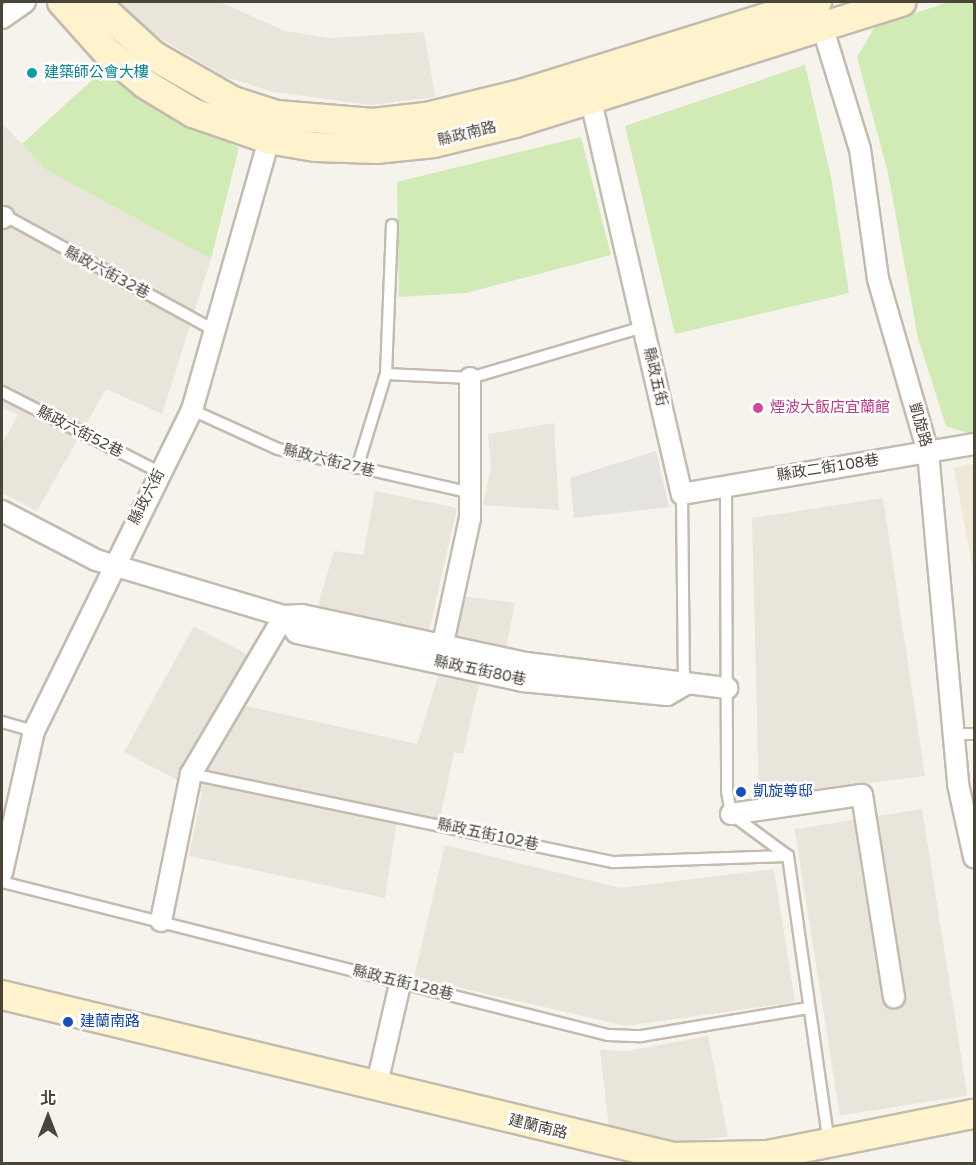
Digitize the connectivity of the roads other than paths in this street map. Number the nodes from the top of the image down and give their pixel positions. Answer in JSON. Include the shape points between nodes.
{"nodes":[{"id":1,"x":25,"y":2,"type":"edge"},
{"id":2,"x":62,"y":2,"type":"edge"},
{"id":3,"x":95,"y":2,"type":"edge"},
{"id":4,"x":902,"y":2,"type":"edge"},
{"id":5,"x":817,"y":7,"type":"edge"},
{"id":6,"x":2,"y":18,"type":"edge"},
{"id":7,"x":587,"y":87,"type":"junction"},
{"id":8,"x":273,"y":127,"type":"junction"},
{"id":9,"x":2,"y":216,"type":"edge"},
{"id":10,"x":392,"y":225,"type":"dead end"},
{"id":11,"x":643,"y":327,"type":"junction"},
{"id":12,"x":214,"y":330,"type":"junction"},
{"id":13,"x":386,"y":374,"type":"junction"},
{"id":14,"x":470,"y":378,"type":"junction"},
{"id":15,"x":2,"y":392,"type":"edge"},
{"id":16,"x":192,"y":410,"type":"junction"},
{"id":17,"x":975,"y":444,"type":"edge"},
{"id":18,"x":928,"y":452,"type":"junction"},
{"id":19,"x":357,"y":468,"type":"junction"},
{"id":20,"x":159,"y":472,"type":"junction"},
{"id":21,"x":726,"y":485,"type":"junction"},
{"id":22,"x":472,"y":493,"type":"junction"},
{"id":23,"x":682,"y":494,"type":"junction"},
{"id":24,"x":2,"y":511,"type":"edge"},
{"id":25,"x":116,"y":563,"type":"junction"},
{"id":26,"x":284,"y":616,"type":"junction"},
{"id":27,"x":441,"y":654,"type":"junction"},
{"id":28,"x":684,"y":685,"type":"junction"},
{"id":29,"x":727,"y":688,"type":"junction"},
{"id":30,"x":2,"y":722,"type":"edge"},
{"id":31,"x":34,"y":731,"type":"junction"},
{"id":32,"x":953,"y":734,"type":"junction"},
{"id":33,"x":975,"y":734,"type":"edge"},
{"id":34,"x":191,"y":774,"type":"junction"},
{"id":35,"x":731,"y":814,"type":"junction"},
{"id":36,"x":971,"y":824,"type":"edge"},
{"id":37,"x":788,"y":856,"type":"junction"},
{"id":38,"x":975,"y":857,"type":"edge"},
{"id":39,"x":2,"y":873,"type":"edge"},
{"id":40,"x":2,"y":882,"type":"edge"},
{"id":41,"x":161,"y":921,"type":"junction"},
{"id":42,"x":400,"y":984,"type":"junction"},
{"id":43,"x":2,"y":995,"type":"edge"},
{"id":44,"x":894,"y":997,"type":"dead end"},
{"id":45,"x":808,"y":1008,"type":"junction"},
{"id":46,"x":376,"y":1088,"type":"junction"},
{"id":47,"x":975,"y":1114,"type":"edge"},
{"id":48,"x":830,"y":1145,"type":"junction"}],
"edges":[{"from":1,"to":6,"type":"street"},
{"from":2,"to":8,"type":"street","name":"縣政南路","via":[[146,84],[193,112]]},
{"from":3,"to":8,"type":"street","name":"縣政南路","via":[[124,31],[187,76]]},
{"from":4,"to":5,"type":"street","name":"縣政南路"},
{"from":5,"to":7,"type":"street","name":"縣政南路"},
{"from":5,"to":18,"type":"street","name":"凱旋路","via":[[860,149],[878,279]]},
{"from":7,"to":8,"type":"street","name":"縣政南路","via":[[426,117]]},
{"from":7,"to":11,"type":"street","name":"縣政五街"},
{"from":8,"to":12,"type":"street","name":"縣政六街"},
{"from":9,"to":12,"type":"lane","name":"縣政六街32巷"},
{"from":10,"to":13,"type":"lane"},
{"from":11,"to":14,"type":"lane"},
{"from":11,"to":23,"type":"street","name":"縣政五街"},
{"from":12,"to":16,"type":"street","name":"縣政六街"},
{"from":13,"to":14,"type":"lane"},
{"from":13,"to":19,"type":"lane"},
{"from":14,"to":22,"type":"street"},
{"from":15,"to":20,"type":"lane","name":"縣政六街52巷"},
{"from":16,"to":19,"type":"lane","name":"縣政六街27巷","via":[[278,448]]},
{"from":16,"to":20,"type":"street","name":"縣政六街"},
{"from":17,"to":18,"type":"street","name":"縣政二街108巷"},
{"from":18,"to":21,"type":"street","name":"縣政二街108巷"},
{"from":18,"to":32,"type":"street","name":"凱旋路"},
{"from":19,"to":22,"type":"lane","name":"縣政六街27巷"},
{"from":20,"to":25,"type":"street","name":"縣政六街"},
{"from":21,"to":23,"type":"street","name":"縣政二街108巷"},
{"from":21,"to":29,"type":"lane"},
{"from":22,"to":27,"type":"street"},
{"from":23,"to":28,"type":"lane","name":"縣政五街"},
{"from":24,"to":25,"type":"street","name":"縣政五街80巷","via":[[96,560]]},
{"from":25,"to":26,"type":"street","name":"縣政五街80巷"},
{"from":25,"to":31,"type":"street","name":"縣政六街"},
{"from":26,"to":27,"type":"street","name":"縣政五街80巷","via":[[302,615]]},
{"from":26,"to":34,"type":"street"},
{"from":27,"to":28,"type":"street","name":"縣政五街80巷","via":[[522,681],[667,695]]},
{"from":28,"to":29,"type":"street","name":"縣政五街80巷"},
{"from":29,"to":35,"type":"lane"},
{"from":30,"to":31,"type":"lane"},
{"from":31,"to":39,"type":"street","name":"縣政六街"},
{"from":32,"to":33,"type":"lane"},
{"from":32,"to":36,"type":"street","name":"凱旋路"},
{"from":34,"to":37,"type":"lane","name":"縣政五街102巷","via":[[613,862]]},
{"from":34,"to":41,"type":"street"},
{"from":35,"to":37,"type":"lane"},
{"from":35,"to":44,"type":"street","via":[[862,795]]},
{"from":36,"to":38,"type":"street","name":"凱旋路"},
{"from":37,"to":45,"type":"lane"},
{"from":40,"to":41,"type":"lane","name":"縣政五街128巷"},
{"from":41,"to":42,"type":"lane","name":"縣政五街128巷"},
{"from":42,"to":45,"type":"lane","name":"縣政五街128巷","via":[[623,1037]]},
{"from":42,"to":46,"type":"street"},
{"from":43,"to":46,"type":"street","name":"建蘭南路"},
{"from":45,"to":48,"type":"lane"},
{"from":46,"to":48,"type":"street","name":"建蘭南路","via":[[673,1157],[718,1159]]},
{"from":47,"to":48,"type":"street","name":"建蘭南路"}]}
